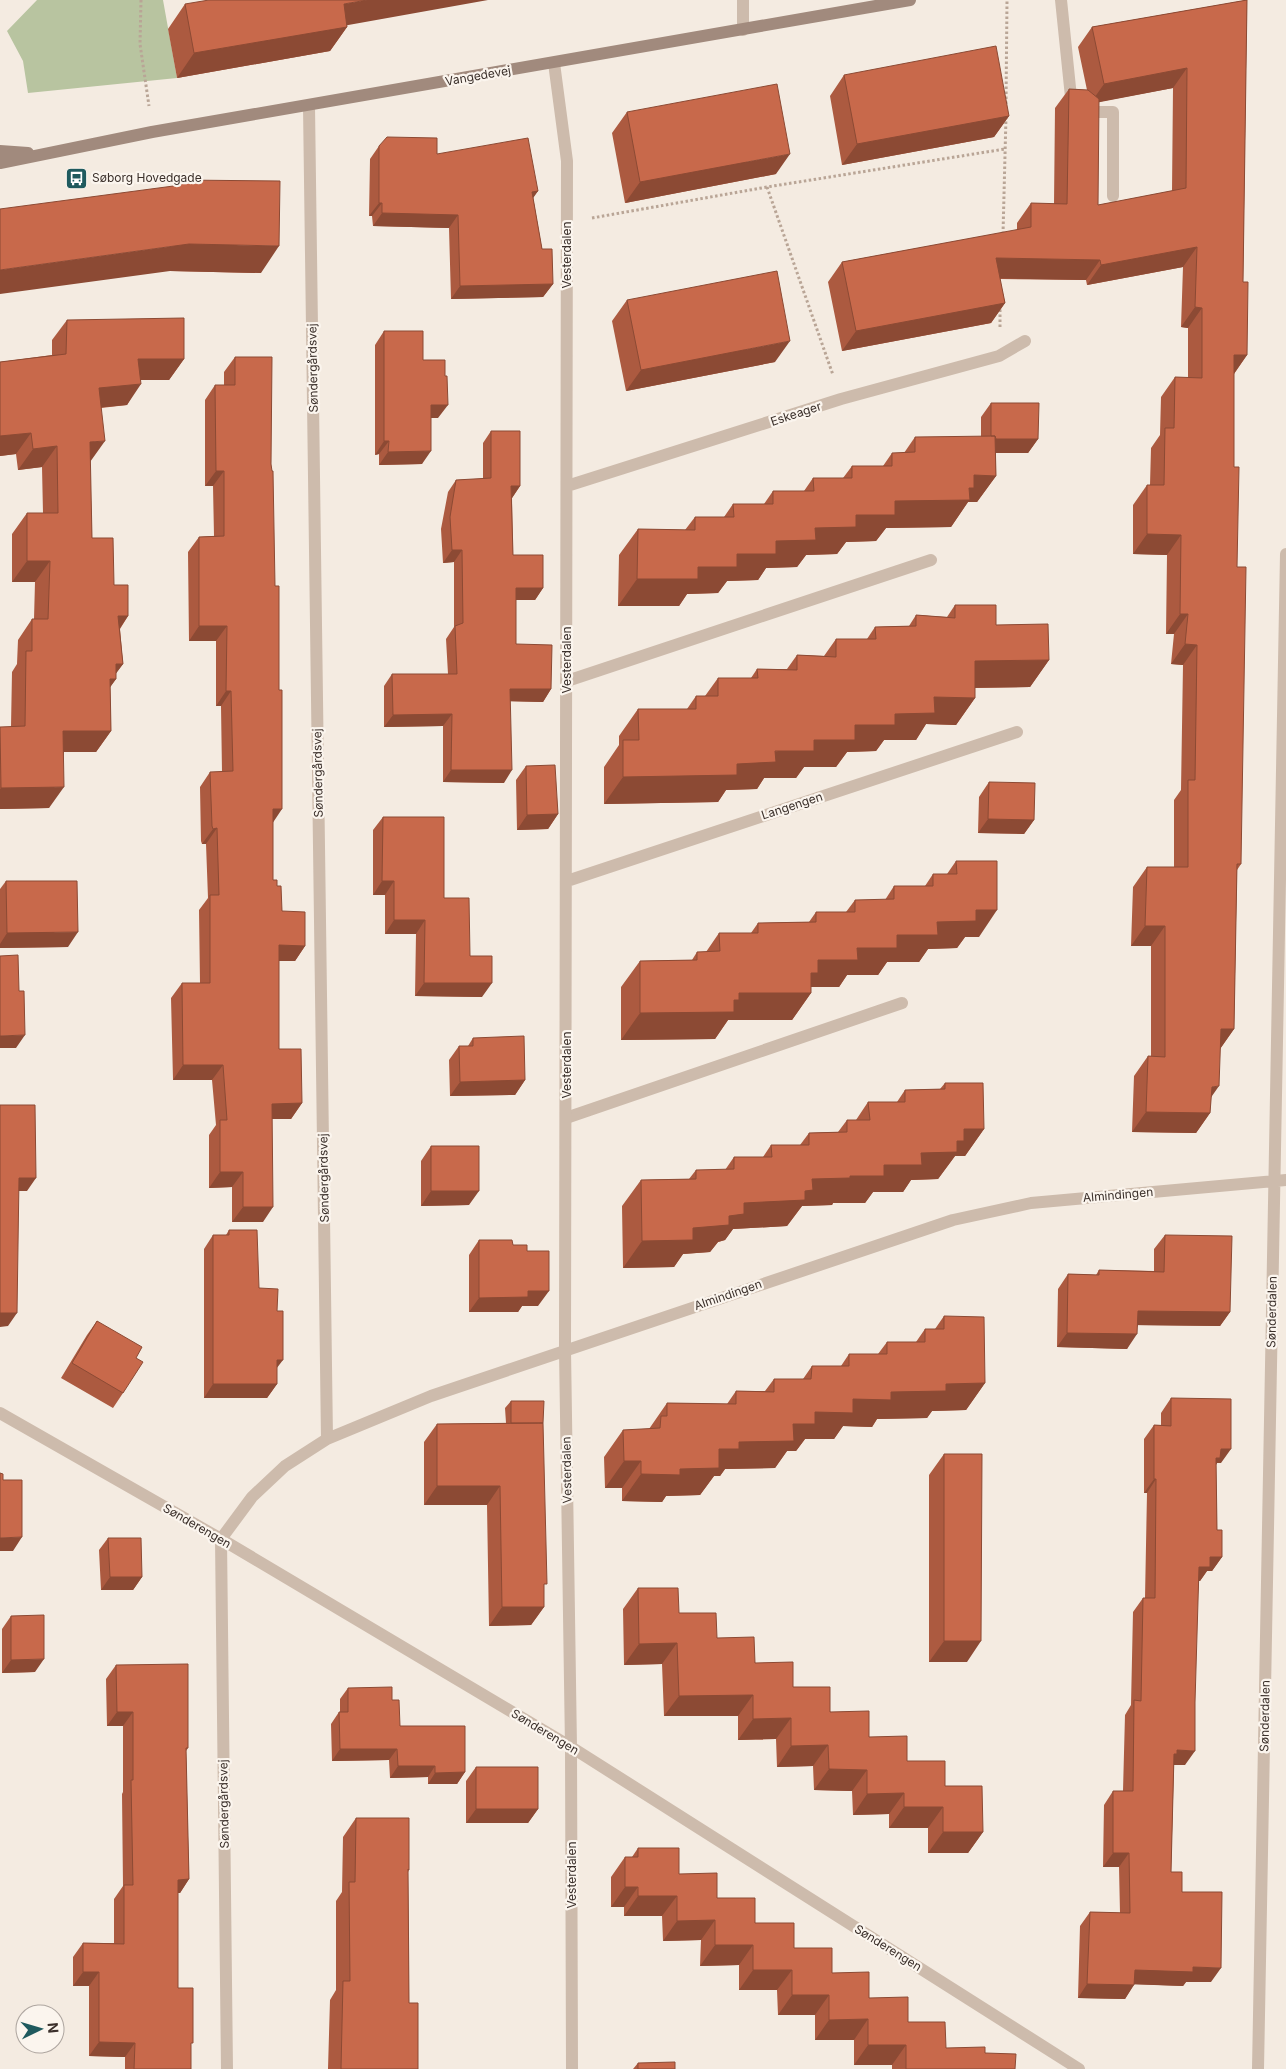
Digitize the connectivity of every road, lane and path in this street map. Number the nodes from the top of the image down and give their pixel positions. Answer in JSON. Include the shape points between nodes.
{"nodes":[{"id":1,"x":141,"y":0,"type":"edge"},
{"id":2,"x":744,"y":0,"type":"edge"},
{"id":3,"x":910,"y":0,"type":"edge"},
{"id":4,"x":1008,"y":0,"type":"edge"},
{"id":5,"x":1061,"y":0,"type":"edge"},
{"id":6,"x":743,"y":30,"type":"junction"},
{"id":7,"x":554,"y":63,"type":"junction"},
{"id":8,"x":309,"y":106,"type":"junction"},
{"id":9,"x":152,"y":132,"type":"junction"},
{"id":10,"x":1005,"y":148,"type":"junction"},
{"id":11,"x":0,"y":151,"type":"edge"},
{"id":12,"x":46,"y":154,"type":"junction"},
{"id":13,"x":0,"y":163,"type":"edge"},
{"id":14,"x":768,"y":186,"type":"junction"},
{"id":15,"x":1113,"y":196,"type":"dead end"},
{"id":16,"x":567,"y":222,"type":"junction"},
{"id":17,"x":1002,"y":237,"type":"edge"},
{"id":18,"x":1001,"y":296,"type":"edge"},
{"id":19,"x":1025,"y":341,"type":"dead end"},
{"id":20,"x":999,"y":356,"type":"junction"},
{"id":21,"x":842,"y":399,"type":"junction"},
{"id":22,"x":567,"y":486,"type":"junction"},
{"id":23,"x":1286,"y":554,"type":"edge"},
{"id":24,"x":931,"y":560,"type":"dead end"},
{"id":25,"x":567,"y":681,"type":"junction"},
{"id":26,"x":1017,"y":732,"type":"dead end"},
{"id":27,"x":567,"y":881,"type":"junction"},
{"id":28,"x":902,"y":1003,"type":"dead end"},
{"id":29,"x":566,"y":1118,"type":"junction"},
{"id":30,"x":1280,"y":1180,"type":"edge"},
{"id":31,"x":566,"y":1350,"type":"junction"},
{"id":32,"x":0,"y":1413,"type":"edge"},
{"id":33,"x":327,"y":1439,"type":"junction"},
{"id":34,"x":221,"y":1540,"type":"junction"},
{"id":35,"x":571,"y":1747,"type":"junction"},
{"id":36,"x":227,"y":2069,"type":"edge"},
{"id":37,"x":572,"y":2069,"type":"edge"},
{"id":38,"x":1079,"y":2069,"type":"edge"},
{"id":39,"x":1258,"y":2069,"type":"edge"}],
"edges":[{"from":1,"to":9,"type":"path","via":[[140,44]]},
{"from":2,"to":6,"type":"street"},
{"from":3,"to":6,"type":"street","name":"Vangedevej"},
{"from":4,"to":10,"type":"path"},
{"from":5,"to":15,"type":"street","via":[[1071,97],[1087,112],[1113,112]]},
{"from":6,"to":7,"type":"street","name":"Vangedevej"},
{"from":7,"to":8,"type":"street","name":"Vangedevej"},
{"from":7,"to":16,"type":"street","name":"Vesterdalen","via":[[567,161]]},
{"from":8,"to":9,"type":"street","name":"Vangedevej"},
{"from":8,"to":33,"type":"street","name":"Søndergårdsvej"},
{"from":9,"to":12,"type":"street","name":"Vangedevej"},
{"from":10,"to":14,"type":"path"},
{"from":10,"to":17,"type":"path"},
{"from":11,"to":12,"type":"street","name":"Vangedevej"},
{"from":12,"to":13,"type":"street","name":"Vangedevej"},
{"from":14,"to":16,"type":"path"},
{"from":14,"to":21,"type":"path"},
{"from":16,"to":22,"type":"street","name":"Vesterdalen"},
{"from":18,"to":20,"type":"path"},
{"from":19,"to":20,"type":"street","name":"Eskeager"},
{"from":20,"to":21,"type":"street","name":"Eskeager"},
{"from":21,"to":22,"type":"street","name":"Eskeager"},
{"from":22,"to":25,"type":"street","name":"Vesterdalen"},
{"from":23,"to":30,"type":"street","name":"Sønderdalen"},
{"from":24,"to":25,"type":"street"},
{"from":25,"to":27,"type":"street","name":"Vesterdalen"},
{"from":26,"to":27,"type":"street","name":"Langengen"},
{"from":27,"to":29,"type":"street","name":"Vesterdalen"},
{"from":28,"to":29,"type":"street"},
{"from":29,"to":31,"type":"street","name":"Vesterdalen"},
{"from":30,"to":31,"type":"street","name":"Almindingen","via":[[1031,1203],[953,1220]]},
{"from":30,"to":39,"type":"street","name":"Sønderdalen"},
{"from":31,"to":33,"type":"street","name":"Almindingen","via":[[431,1396]]},
{"from":31,"to":35,"type":"street","name":"Vesterdalen"},
{"from":32,"to":34,"type":"street","name":"Sønderengen"},
{"from":33,"to":34,"type":"street","name":"Almindingen","via":[[285,1466],[252,1497]]},
{"from":34,"to":35,"type":"street","name":"Sønderengen"},
{"from":34,"to":36,"type":"street","name":"Søndergårdsvej"},
{"from":35,"to":37,"type":"street","name":"Vesterdalen"},
{"from":35,"to":38,"type":"street","name":"Sønderengen"}]}
